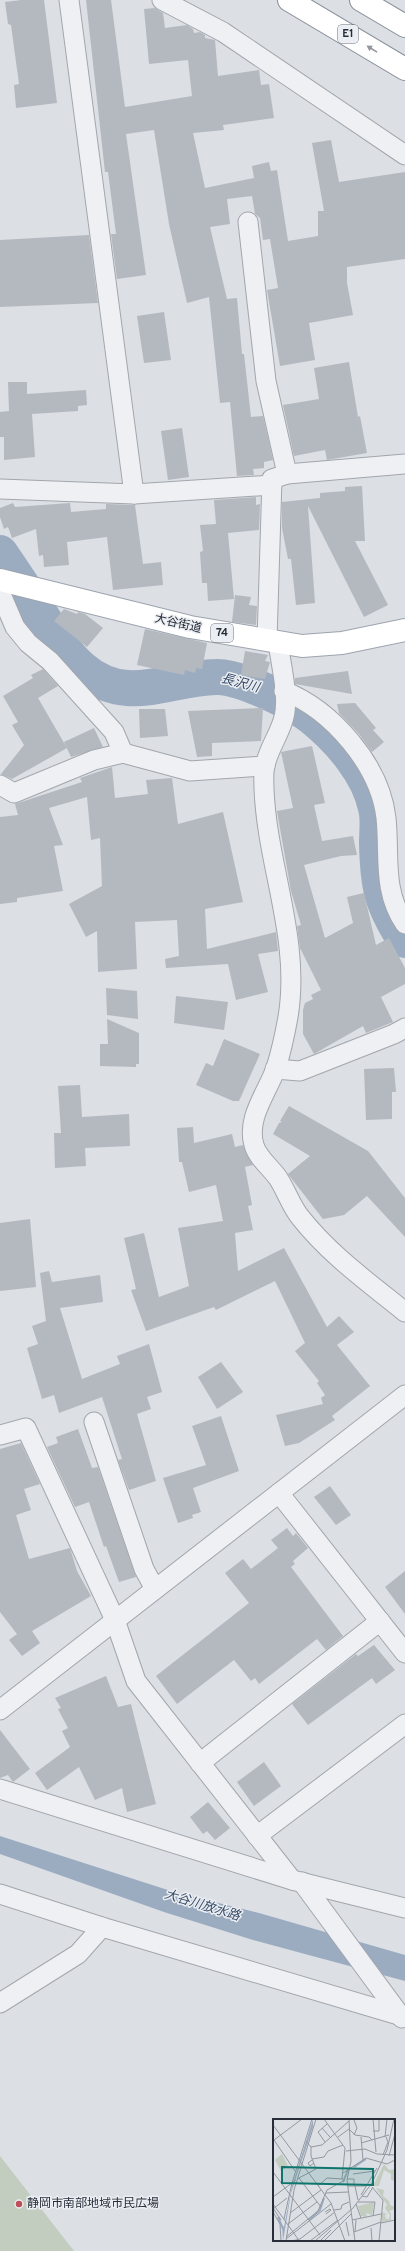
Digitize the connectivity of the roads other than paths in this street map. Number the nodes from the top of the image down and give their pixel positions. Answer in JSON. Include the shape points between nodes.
{"nodes":[{"id":1,"x":69,"y":0,"type":"edge"},
{"id":2,"x":162,"y":0,"type":"edge"},
{"id":3,"x":289,"y":0,"type":"edge"},
{"id":4,"x":361,"y":0,"type":"edge"},
{"id":5,"x":405,"y":26,"type":"edge"},
{"id":6,"x":405,"y":70,"type":"edge"},
{"id":7,"x":405,"y":155,"type":"edge"},
{"id":8,"x":248,"y":222,"type":"dead end"},
{"id":9,"x":405,"y":464,"type":"edge"},
{"id":10,"x":279,"y":480,"type":"junction"},
{"id":11,"x":0,"y":489,"type":"edge"},
{"id":12,"x":134,"y":494,"type":"junction"},
{"id":13,"x":0,"y":580,"type":"edge"},
{"id":14,"x":0,"y":592,"type":"edge"},
{"id":15,"x":405,"y":630,"type":"edge"},
{"id":16,"x":273,"y":642,"type":"junction"},
{"id":17,"x":284,"y":691,"type":"junction"},
{"id":18,"x":123,"y":753,"type":"junction"},
{"id":19,"x":265,"y":766,"type":"junction"},
{"id":20,"x":0,"y":785,"type":"edge"},
{"id":21,"x":405,"y":924,"type":"edge"},
{"id":22,"x":400,"y":1031,"type":"edge"},
{"id":23,"x":275,"y":1069,"type":"junction"},
{"id":24,"x":405,"y":1312,"type":"edge"},
{"id":25,"x":405,"y":1395,"type":"edge"},
{"id":26,"x":94,"y":1422,"type":"dead end"},
{"id":27,"x":0,"y":1435,"type":"edge"},
{"id":28,"x":279,"y":1493,"type":"junction"},
{"id":29,"x":155,"y":1589,"type":"junction"},
{"id":30,"x":115,"y":1620,"type":"junction"},
{"id":31,"x":380,"y":1621,"type":"junction"},
{"id":32,"x":405,"y":1652,"type":"edge"},
{"id":33,"x":0,"y":1710,"type":"edge"},
{"id":34,"x":405,"y":1724,"type":"edge"},
{"id":35,"x":200,"y":1763,"type":"junction"},
{"id":36,"x":0,"y":1789,"type":"edge"},
{"id":37,"x":257,"y":1836,"type":"junction"},
{"id":38,"x":302,"y":1886,"type":"junction"},
{"id":39,"x":0,"y":1894,"type":"edge"},
{"id":40,"x":405,"y":1908,"type":"edge"},
{"id":41,"x":102,"y":1927,"type":"junction"},
{"id":42,"x":0,"y":2003,"type":"edge"},
{"id":43,"x":403,"y":2018,"type":"edge"}],
"edges":[{"from":1,"to":12,"type":"street"},
{"from":2,"to":7,"type":"street","via":[[223,32]]},
{"from":6,"to":3,"type":"main road","number":"E1","one_way":true},
{"from":4,"to":5,"type":"main road"},
{"from":8,"to":10,"type":"street"},
{"from":9,"to":10,"type":"street"},
{"from":10,"to":12,"type":"street"},
{"from":10,"to":16,"type":"street"},
{"from":11,"to":12,"type":"street"},
{"from":13,"to":16,"type":"main road","name":"大谷街道","number":"74","via":[[190,627]]},
{"from":14,"to":18,"type":"street","via":[[15,627],[28,643],[50,661],[114,732]]},
{"from":15,"to":16,"type":"main road","name":"大谷街道","number":"74","via":[[342,643],[302,646]]},
{"from":16,"to":17,"type":"street"},
{"from":17,"to":19,"type":"street","via":[[284,716]]},
{"from":17,"to":21,"type":"street","via":[[311,703],[330,719],[374,776],[386,817],[388,882]]},
{"from":18,"to":19,"type":"street","via":[[190,771]]},
{"from":18,"to":20,"type":"street","via":[[94,760],[14,794]]},
{"from":19,"to":23,"type":"street","via":[[266,826],[288,933],[292,968],[288,1017]]},
{"from":22,"to":23,"type":"street","via":[[300,1071]]},
{"from":23,"to":24,"type":"street","via":[[253,1121],[254,1148],[278,1178],[298,1215],[332,1254]]},
{"from":25,"to":28,"type":"street"},
{"from":26,"to":29,"type":"street","via":[[144,1569]]},
{"from":27,"to":30,"type":"street","via":[[26,1428]]},
{"from":28,"to":29,"type":"street"},
{"from":28,"to":31,"type":"street"},
{"from":29,"to":30,"type":"street"},
{"from":30,"to":33,"type":"street"},
{"from":30,"to":35,"type":"street","via":[[136,1681]]},
{"from":31,"to":32,"type":"street"},
{"from":31,"to":35,"type":"street"},
{"from":34,"to":37,"type":"street"},
{"from":35,"to":37,"type":"street"},
{"from":36,"to":38,"type":"street"},
{"from":37,"to":38,"type":"street"},
{"from":38,"to":40,"type":"street"},
{"from":38,"to":43,"type":"street"},
{"from":39,"to":41,"type":"street"},
{"from":41,"to":42,"type":"street","via":[[78,1954]]},
{"from":41,"to":43,"type":"street"}]}
